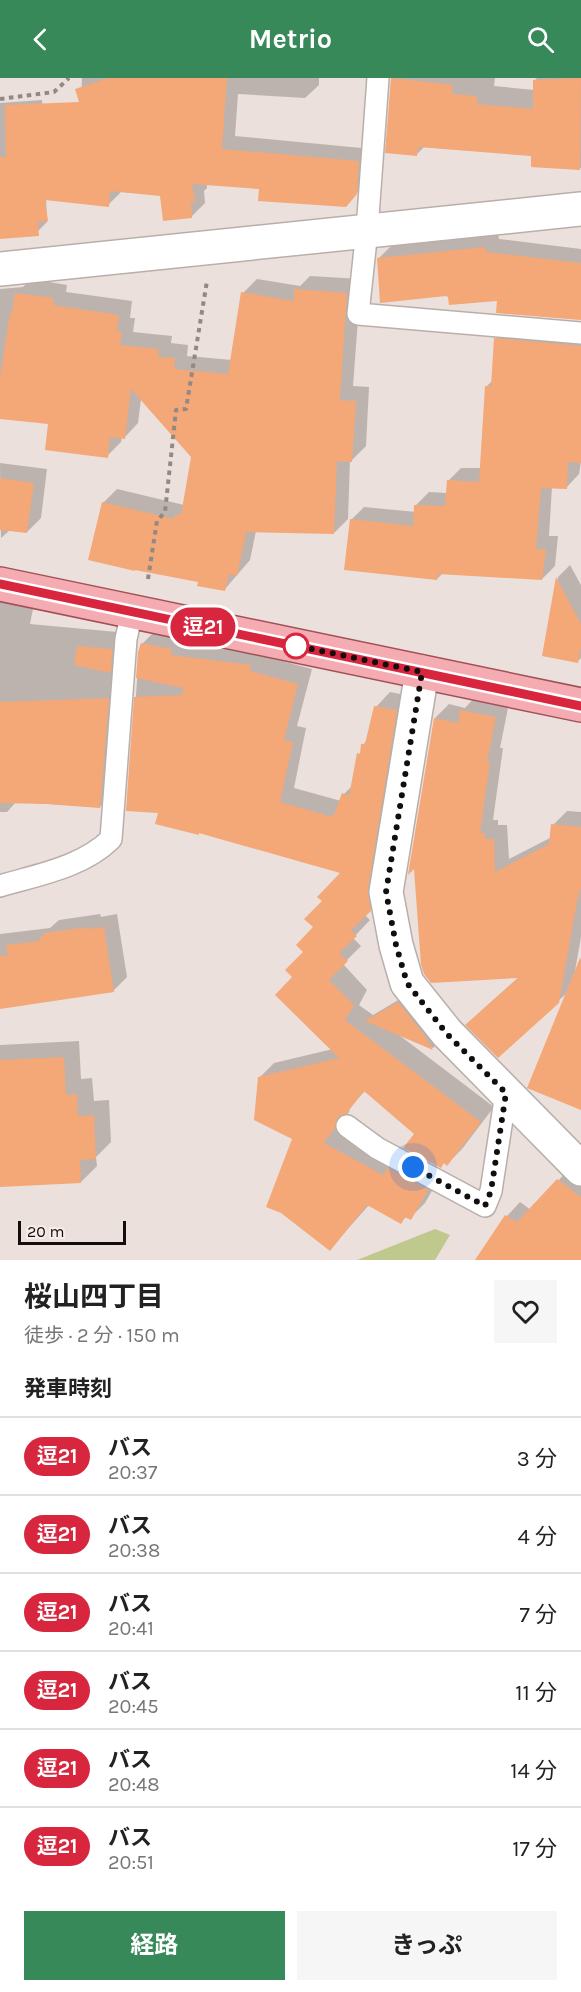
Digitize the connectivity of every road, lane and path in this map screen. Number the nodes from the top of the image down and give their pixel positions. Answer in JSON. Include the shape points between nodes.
{"nodes":[{"id":1,"x":69,"y":78,"type":"edge"},
{"id":2,"x":378,"y":78,"type":"edge"},
{"id":3,"x":0,"y":99,"type":"edge"},
{"id":4,"x":581,"y":209,"type":"edge"},
{"id":5,"x":367,"y":230,"type":"junction"},
{"id":6,"x":212,"y":248,"type":"junction"},
{"id":7,"x":0,"y":269,"type":"edge"},
{"id":8,"x":581,"y":333,"type":"edge"},
{"id":9,"x":147,"y":582,"type":"dead end"},
{"id":10,"x":0,"y":584,"type":"edge"},
{"id":11,"x":132,"y":612,"type":"junction"},
{"id":12,"x":422,"y":672,"type":"junction"},
{"id":13,"x":581,"y":705,"type":"edge"},
{"id":14,"x":0,"y":886,"type":"edge"},
{"id":15,"x":506,"y":1093,"type":"junction"},
{"id":16,"x":347,"y":1126,"type":"dead end"},
{"id":17,"x":581,"y":1169,"type":"edge"}],
"edges":[{"from":1,"to":3,"type":"path","via":[[54,92]]},
{"from":2,"to":5,"type":"lane"},
{"from":4,"to":5,"type":"street"},
{"from":5,"to":6,"type":"street"},
{"from":5,"to":8,"type":"lane","via":[[358,314]]},
{"from":6,"to":7,"type":"street"},
{"from":6,"to":9,"type":"path","via":[[186,410],[176,410],[165,512],[157,521]]},
{"from":10,"to":11,"type":"main road"},
{"from":11,"to":12,"type":"main road"},
{"from":11,"to":14,"type":"lane","via":[[126,639],[111,839],[100,850],[67,866]]},
{"from":12,"to":13,"type":"main road"},
{"from":12,"to":15,"type":"street","via":[[386,892],[396,945],[407,983],[447,1034]]},
{"from":15,"to":16,"type":"lane","via":[[491,1191],[485,1206],[377,1148]]},
{"from":15,"to":17,"type":"street"}]}
